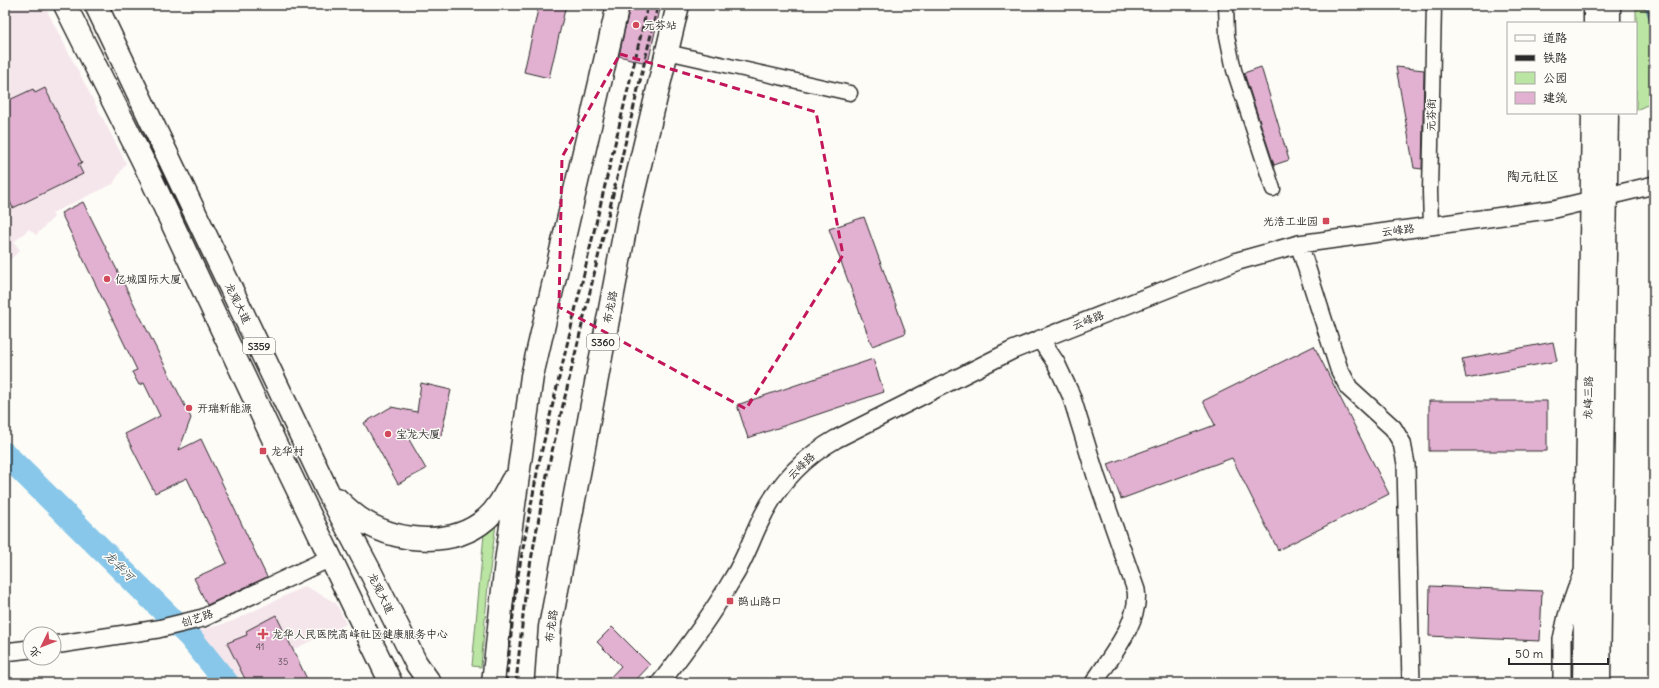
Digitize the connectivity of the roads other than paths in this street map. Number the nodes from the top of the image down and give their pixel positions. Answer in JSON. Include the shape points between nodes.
{"nodes":[{"id":1,"x":65,"y":5,"type":"edge"},
{"id":2,"x":96,"y":5,"type":"edge"},
{"id":3,"x":618,"y":5,"type":"edge"},
{"id":4,"x":678,"y":5,"type":"edge"},
{"id":5,"x":1226,"y":5,"type":"edge"},
{"id":6,"x":1434,"y":5,"type":"edge"},
{"id":7,"x":1594,"y":5,"type":"edge"},
{"id":8,"x":1610,"y":5,"type":"edge"},
{"id":9,"x":1594,"y":22,"type":"edge"},
{"id":10,"x":1610,"y":22,"type":"edge"},
{"id":11,"x":667,"y":52,"type":"junction"},
{"id":12,"x":850,"y":93,"type":"dead end"},
{"id":13,"x":1592,"y":114,"type":"edge"},
{"id":14,"x":1608,"y":114,"type":"edge"},
{"id":15,"x":1654,"y":185,"type":"edge"},
{"id":16,"x":1273,"y":189,"type":"dead end"},
{"id":17,"x":1599,"y":199,"type":"junction"},
{"id":18,"x":1431,"y":226,"type":"junction"},
{"id":19,"x":1299,"y":244,"type":"junction"},
{"id":20,"x":1040,"y":339,"type":"junction"},
{"id":21,"x":1596,"y":388,"type":"junction"},
{"id":22,"x":517,"y":473,"type":"junction"},
{"id":23,"x":327,"y":490,"type":"junction"},
{"id":24,"x":330,"y":558,"type":"junction"},
{"id":25,"x":1586,"y":564,"type":"junction"},
{"id":26,"x":62,"y":644,"type":"edge"},
{"id":27,"x":22,"y":650,"type":"edge"},
{"id":28,"x":5,"y":652,"type":"edge"},
{"id":29,"x":391,"y":683,"type":"edge"},
{"id":30,"x":430,"y":683,"type":"edge"},
{"id":31,"x":493,"y":683,"type":"edge"},
{"id":32,"x":546,"y":683,"type":"edge"},
{"id":33,"x":660,"y":683,"type":"edge"},
{"id":34,"x":1094,"y":683,"type":"edge"},
{"id":35,"x":1411,"y":683,"type":"edge"},
{"id":36,"x":1562,"y":683,"type":"edge"},
{"id":37,"x":1583,"y":683,"type":"edge"},
{"id":38,"x":1600,"y":683,"type":"edge"}],
"edges":[{"from":1,"to":24,"type":"main road","number":"S359","via":[[143,161]]},
{"from":2,"to":23,"type":"main road","name":"龙观大道","number":"S359"},
{"from":3,"to":22,"type":"main road","via":[[534,369]]},
{"from":4,"to":11,"type":"main road","name":"布龙路","number":"S360"},
{"from":5,"to":16,"type":"street","via":[[1227,36],[1234,70]]},
{"from":6,"to":18,"type":"street","name":"元芬街"},
{"from":7,"to":9,"type":"main road"},
{"from":8,"to":10,"type":"main road"},
{"from":11,"to":12,"type":"street"},
{"from":11,"to":32,"type":"main road","name":"布龙路","number":"S360","via":[[625,226],[550,627]]},
{"from":13,"to":17,"type":"main road","name":"龙峰三路"},
{"from":14,"to":17,"type":"main road","name":"龙峰三路"},
{"from":15,"to":17,"type":"street","name":"云峰路"},
{"from":17,"to":18,"type":"street","name":"云峰路","via":[[1554,209]]},
{"from":17,"to":21,"type":"main road","name":"龙峰三路"},
{"from":18,"to":19,"type":"street","name":"云峰路"},
{"from":19,"to":20,"type":"street","name":"云峰路","via":[[1238,261]]},
{"from":19,"to":35,"type":"street","via":[[1339,369],[1349,388],[1393,428],[1402,443],[1406,464]]},
{"from":20,"to":33,"type":"street","name":"云峰路","via":[[984,364],[817,449],[787,478],[771,500],[734,577]]},
{"from":20,"to":34,"type":"street","via":[[1056,363],[1071,395],[1136,590],[1137,600],[1132,621]]},
{"from":21,"to":25,"type":"main road","name":"龙峰三路"},
{"from":21,"to":38,"type":"main road","name":"龙峰三路"},
{"from":22,"to":23,"type":"main road","via":[[487,518],[456,535],[432,538],[403,536],[378,528],[354,514]]},
{"from":22,"to":31,"type":"main road"},
{"from":23,"to":30,"type":"main road","name":"龙观大道","number":"S359","via":[[416,663]]},
{"from":24,"to":26,"type":"street","name":"创艺路","via":[[203,618],[158,629]]},
{"from":24,"to":29,"type":"main road","number":"S359"},
{"from":25,"to":36,"type":"street","via":[[1564,627]]},
{"from":25,"to":37,"type":"main road","name":"龙峰三路"},
{"from":27,"to":28,"type":"street"}]}
